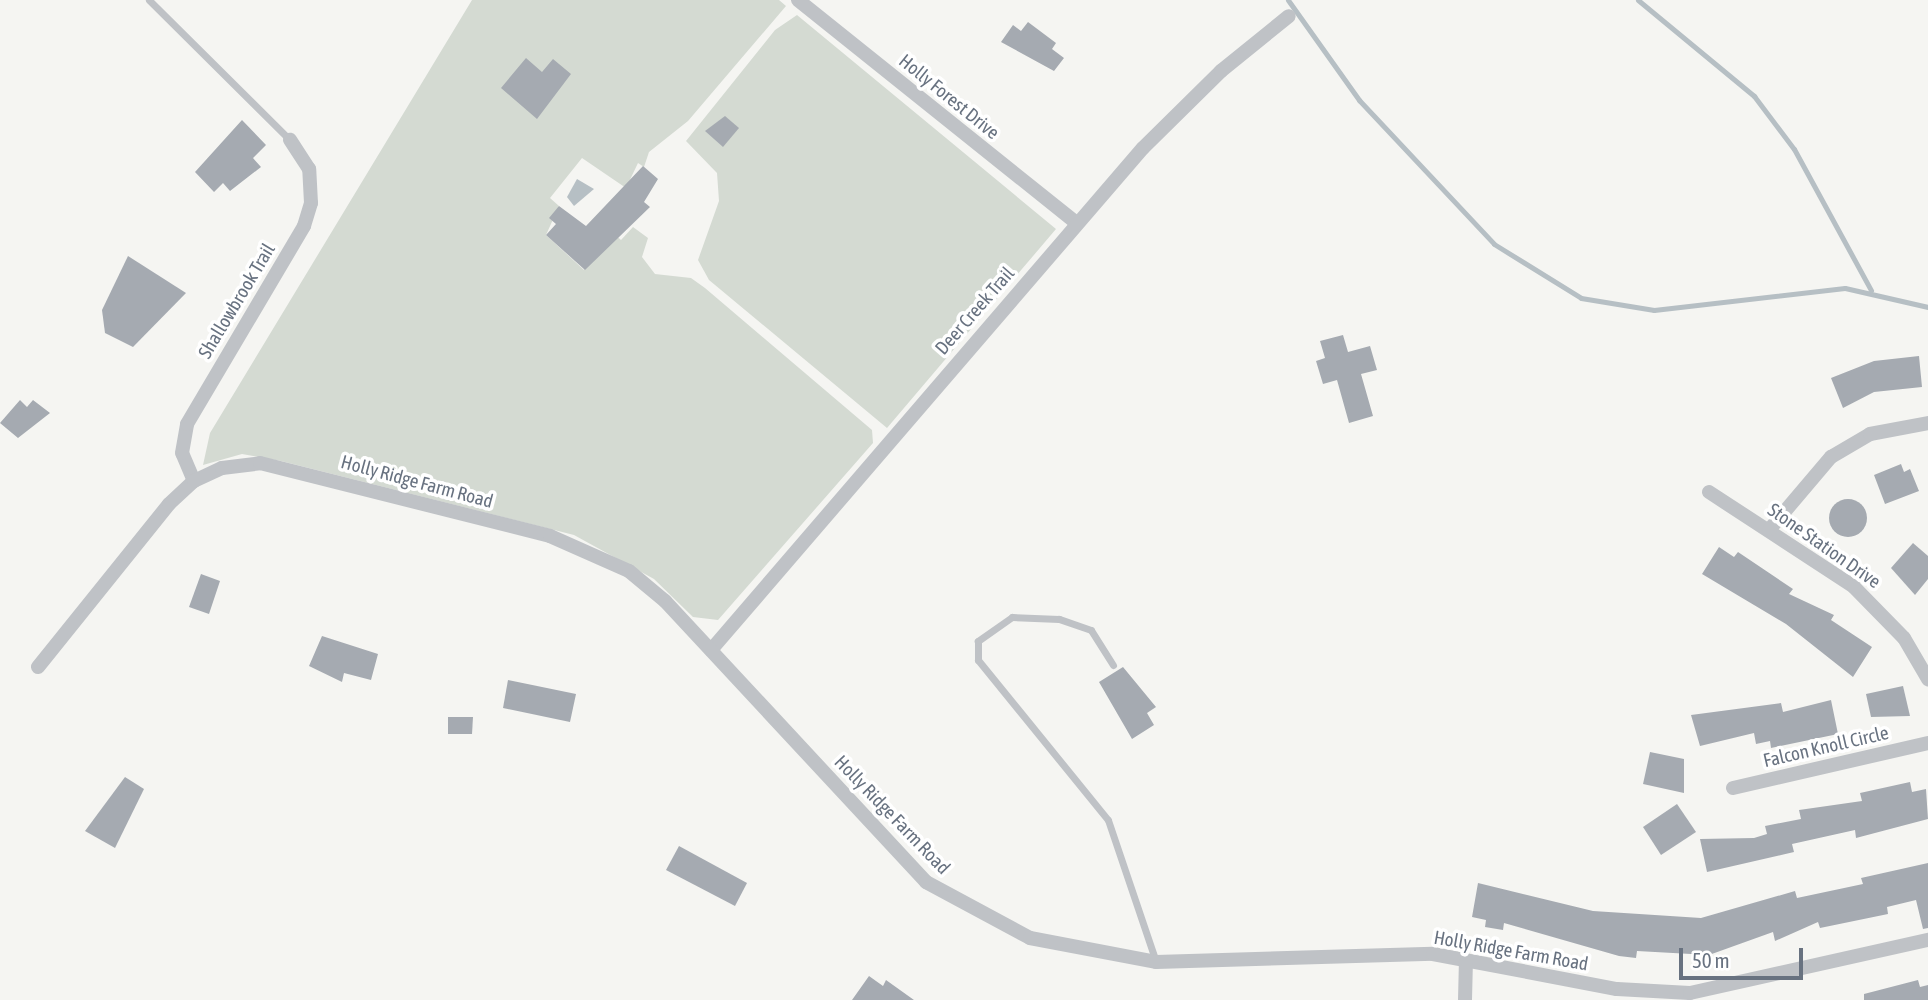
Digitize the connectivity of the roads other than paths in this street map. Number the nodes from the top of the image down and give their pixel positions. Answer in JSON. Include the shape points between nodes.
{"nodes":[{"id":1,"x":149,"y":0,"type":"edge"},
{"id":2,"x":798,"y":0,"type":"edge"},
{"id":3,"x":1289,"y":16,"type":"dead end"},
{"id":4,"x":290,"y":140,"type":"joint"},
{"id":5,"x":1076,"y":223,"type":"junction"},
{"id":6,"x":1928,"y":423,"type":"edge"},
{"id":7,"x":194,"y":481,"type":"junction"},
{"id":8,"x":1709,"y":492,"type":"dead end"},
{"id":9,"x":1769,"y":530,"type":"junction"},
{"id":10,"x":711,"y":650,"type":"junction"},
{"id":11,"x":1113,"y":665,"type":"dead end"},
{"id":12,"x":38,"y":667,"type":"dead end"},
{"id":13,"x":1928,"y":679,"type":"edge"},
{"id":14,"x":1928,"y":743,"type":"edge"},
{"id":15,"x":1734,"y":788,"type":"dead end"},
{"id":16,"x":1928,"y":940,"type":"edge"},
{"id":17,"x":1466,"y":960,"type":"junction"},
{"id":18,"x":1156,"y":962,"type":"junction"},
{"id":19,"x":1465,"y":1000,"type":"edge"}],
"edges":[{"from":1,"to":4,"type":"lane"},
{"from":2,"to":5,"type":"street","name":"Holly Forest Drive"},
{"from":3,"to":5,"type":"street","name":"Deer Creek Trail","via":[[1221,71]]},
{"from":4,"to":7,"type":"street","name":"Shallowbrook Trail","via":[[309,169],[311,203],[304,226],[187,424],[182,453]]},
{"from":5,"to":10,"type":"street","name":"Deer Creek Trail"},
{"from":6,"to":9,"type":"street","via":[[1870,434],[1831,457]]},
{"from":7,"to":10,"type":"street","name":"Holly Ridge Farm Road","via":[[222,468],[260,463],[550,536],[629,571]]},
{"from":7,"to":12,"type":"street","name":"Holly Ridge Farm Road"},
{"from":8,"to":9,"type":"street","name":"Stone Station Drive"},
{"from":9,"to":13,"type":"street","name":"Stone Station Drive","via":[[1879,610]]},
{"from":10,"to":18,"type":"street","name":"Holly Ridge Farm Road","via":[[926,882],[1030,938]]},
{"from":11,"to":18,"type":"lane","via":[[1091,630],[1059,620],[1012,617],[978,641],[978,660],[1108,820]]},
{"from":14,"to":15,"type":"street","name":"Falcon Knoll Circle"},
{"from":16,"to":17,"type":"street","name":"Holly Ridge Farm Road","via":[[1690,993],[1617,989]]},
{"from":17,"to":18,"type":"street","name":"Holly Ridge Farm Road","via":[[1433,954]]},
{"from":17,"to":19,"type":"street"}]}
